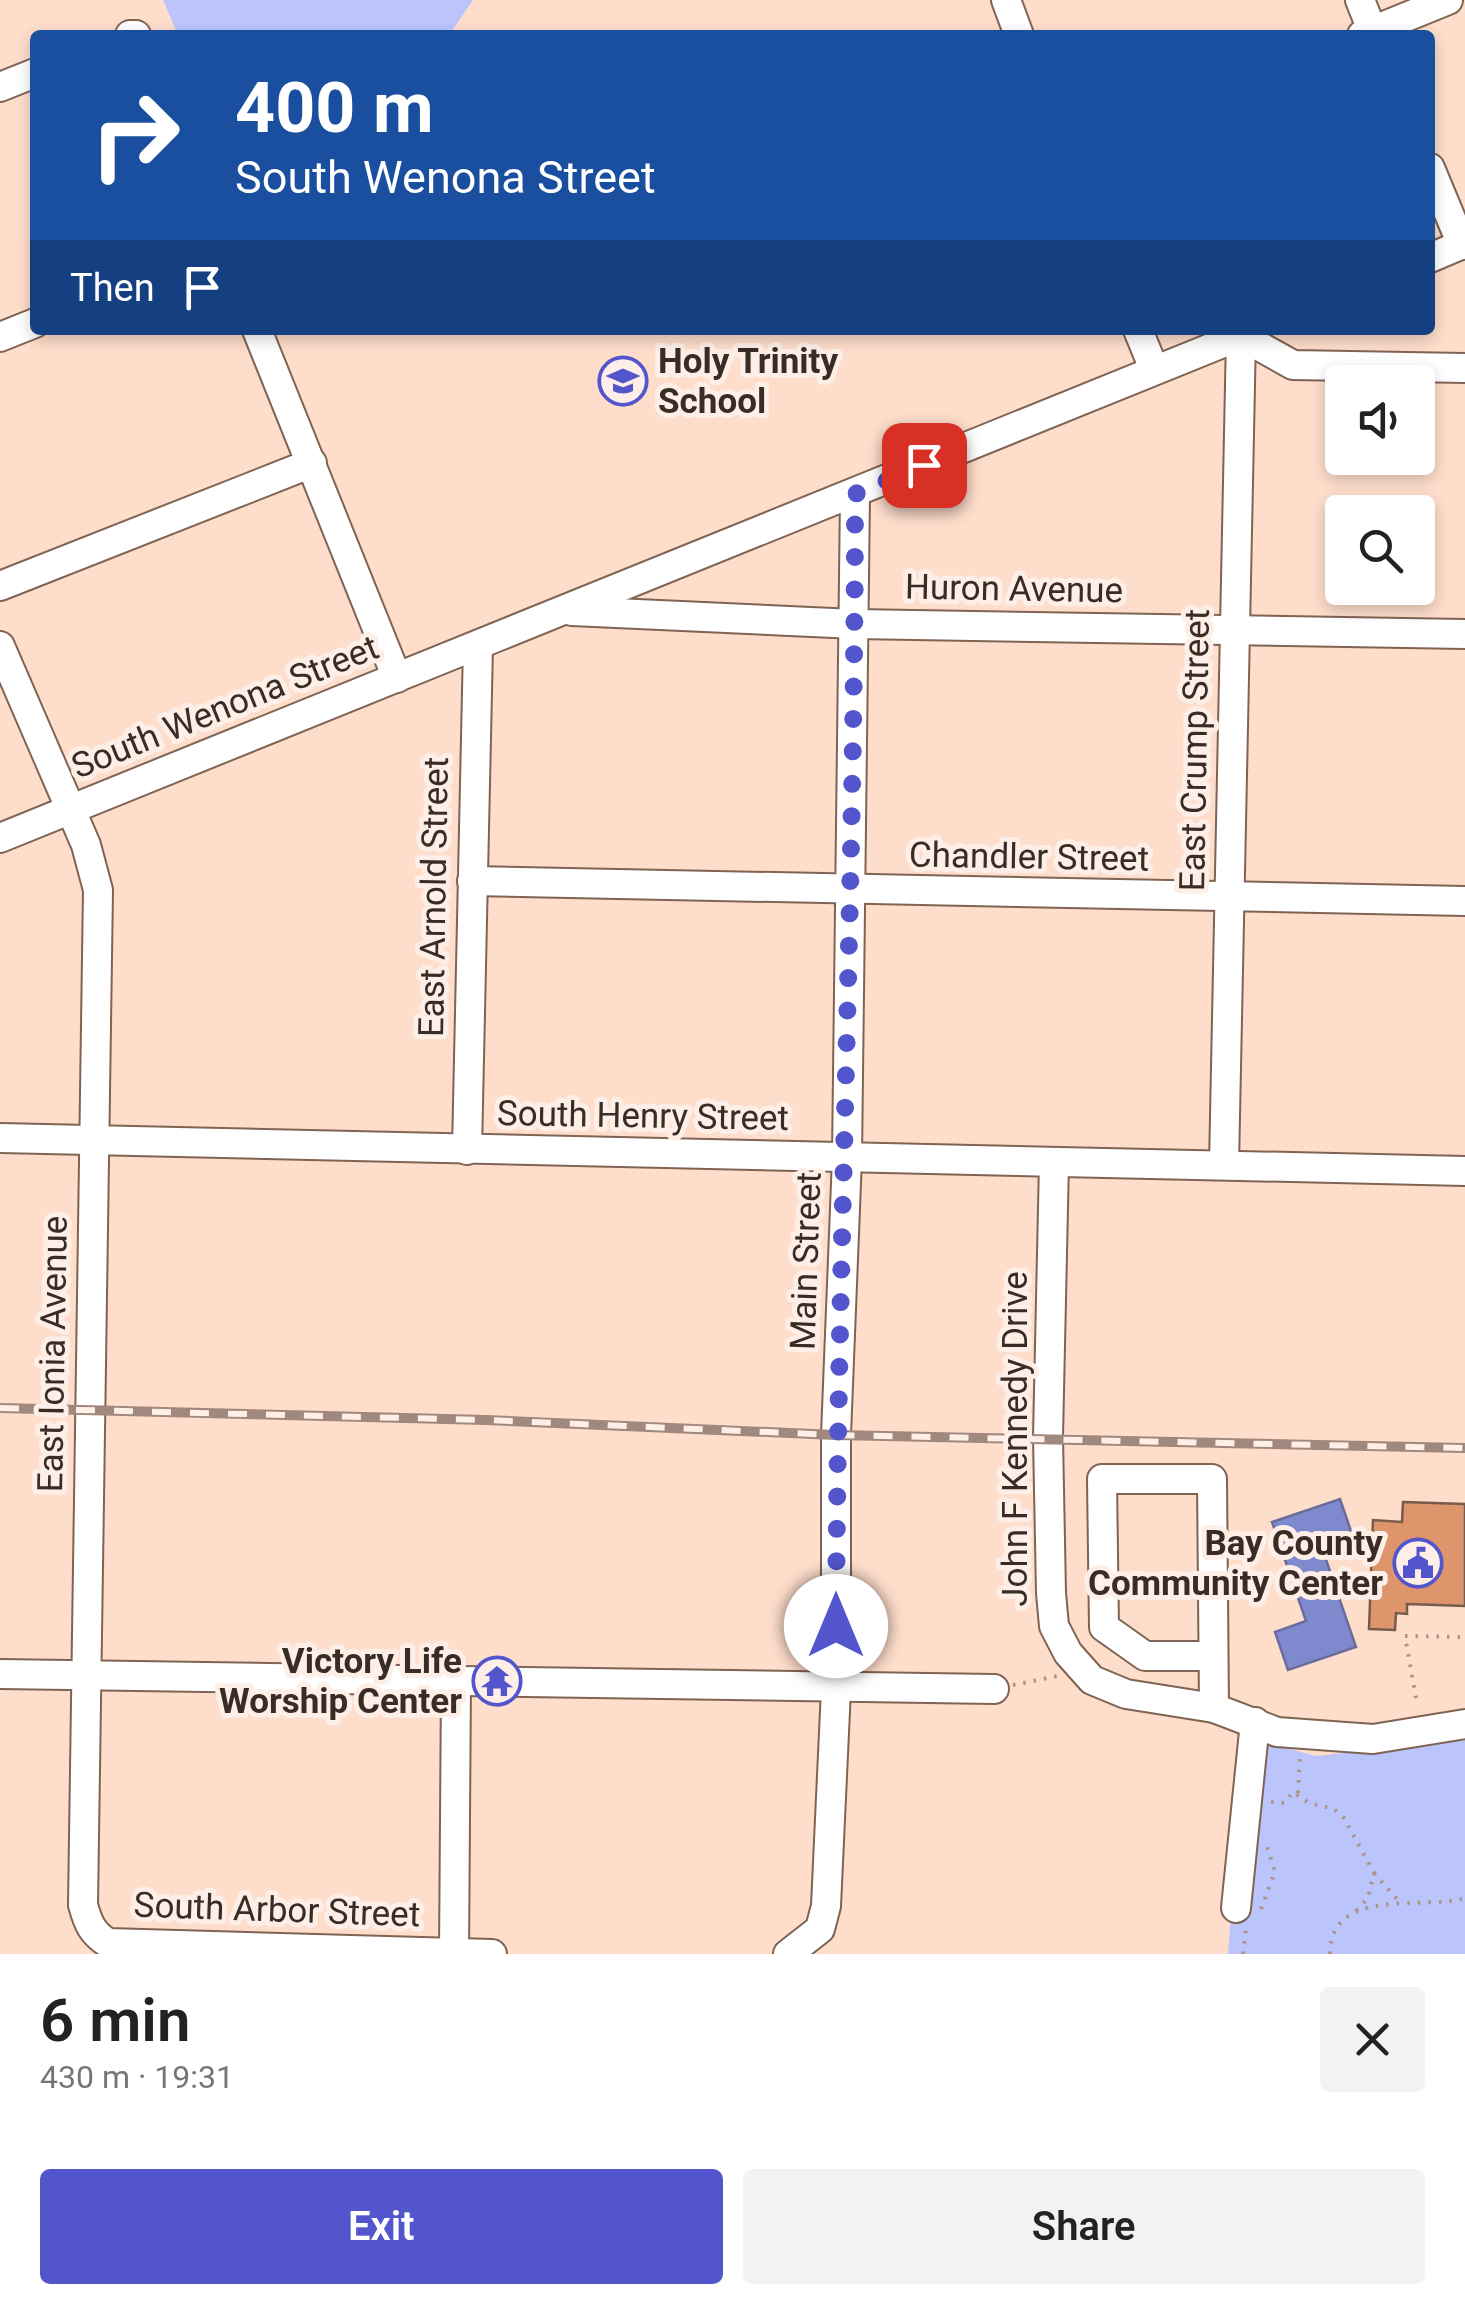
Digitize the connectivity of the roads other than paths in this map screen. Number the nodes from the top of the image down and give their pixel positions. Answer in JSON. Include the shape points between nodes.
{"nodes":[{"id":1,"x":1006,"y":0,"type":"edge"},
{"id":2,"x":1360,"y":0,"type":"edge"},
{"id":3,"x":1448,"y":0,"type":"edge"},
{"id":4,"x":1018,"y":30,"type":"edge"},
{"id":5,"x":1369,"y":30,"type":"edge"},
{"id":6,"x":1379,"y":30,"type":"edge"},
{"id":7,"x":30,"y":75,"type":"edge"},
{"id":8,"x":0,"y":87,"type":"edge"},
{"id":9,"x":1435,"y":179,"type":"edge"},
{"id":10,"x":1464,"y":244,"type":"edge"},
{"id":11,"x":1435,"y":256,"type":"edge"},
{"id":12,"x":30,"y":325,"type":"edge"},
{"id":13,"x":259,"y":335,"type":"edge"},
{"id":14,"x":1140,"y":335,"type":"edge"},
{"id":15,"x":1243,"y":335,"type":"edge"},
{"id":16,"x":1248,"y":335,"type":"edge"},
{"id":17,"x":1251,"y":335,"type":"edge"},
{"id":18,"x":0,"y":338,"type":"edge"},
{"id":19,"x":1465,"y":368,"type":"edge"},
{"id":20,"x":1154,"y":369,"type":"junction"},
{"id":21,"x":312,"y":464,"type":"junction"},
{"id":22,"x":855,"y":494,"type":"junction"},
{"id":23,"x":0,"y":586,"type":"edge"},
{"id":24,"x":563,"y":611,"type":"junction"},
{"id":25,"x":855,"y":624,"type":"junction"},
{"id":26,"x":1235,"y":629,"type":"junction"},
{"id":27,"x":1465,"y":634,"type":"edge"},
{"id":28,"x":0,"y":646,"type":"edge"},
{"id":29,"x":478,"y":646,"type":"junction"},
{"id":30,"x":397,"y":678,"type":"junction"},
{"id":31,"x":68,"y":810,"type":"junction"},
{"id":32,"x":0,"y":838,"type":"edge"},
{"id":33,"x":472,"y":881,"type":"junction"},
{"id":34,"x":852,"y":890,"type":"junction"},
{"id":35,"x":1228,"y":898,"type":"junction"},
{"id":36,"x":1465,"y":901,"type":"edge"},
{"id":37,"x":0,"y":1138,"type":"edge"},
{"id":38,"x":95,"y":1139,"type":"junction"},
{"id":39,"x":467,"y":1150,"type":"junction"},
{"id":40,"x":847,"y":1158,"type":"junction"},
{"id":41,"x":1054,"y":1162,"type":"junction"},
{"id":42,"x":1224,"y":1165,"type":"junction"},
{"id":43,"x":1465,"y":1171,"type":"edge"},
{"id":44,"x":1213,"y":1656,"type":"junction"},
{"id":45,"x":0,"y":1674,"type":"edge"},
{"id":46,"x":84,"y":1676,"type":"junction"},
{"id":47,"x":456,"y":1684,"type":"junction"},
{"id":48,"x":994,"y":1688,"type":"road end"},
{"id":49,"x":836,"y":1689,"type":"junction"},
{"id":50,"x":1214,"y":1708,"type":"junction"},
{"id":51,"x":1255,"y":1722,"type":"junction"},
{"id":52,"x":1465,"y":1724,"type":"edge"},
{"id":53,"x":83,"y":1905,"type":"joint"},
{"id":54,"x":1236,"y":1908,"type":"dead end"},
{"id":55,"x":304,"y":1952,"type":"edge"},
{"id":56,"x":454,"y":1953,"type":"edge"},
{"id":57,"x":492,"y":1954,"type":"edge"},
{"id":58,"x":788,"y":1954,"type":"edge"}],
"edges":[{"from":1,"to":4,"type":"street"},
{"from":2,"to":5,"type":"street"},
{"from":3,"to":6,"type":"street"},
{"from":7,"to":8,"type":"street"},
{"from":9,"to":10,"type":"street"},
{"from":10,"to":11,"type":"street"},
{"from":12,"to":18,"type":"street"},
{"from":13,"to":21,"type":"street"},
{"from":14,"to":20,"type":"street"},
{"from":15,"to":20,"type":"street"},
{"from":16,"to":26,"type":"street","name":"East Crump Street"},
{"from":17,"to":19,"type":"street","via":[[1293,365]]},
{"from":20,"to":22,"type":"street"},
{"from":21,"to":23,"type":"street"},
{"from":21,"to":30,"type":"street"},
{"from":22,"to":24,"type":"street"},
{"from":22,"to":25,"type":"street","name":"Main Street"},
{"from":24,"to":25,"type":"street","name":"Huron Avenue"},
{"from":24,"to":29,"type":"street","name":"South Wenona Street"},
{"from":25,"to":26,"type":"street","name":"Huron Avenue"},
{"from":25,"to":34,"type":"street","name":"Main Street"},
{"from":26,"to":27,"type":"street","name":"Huron Avenue"},
{"from":26,"to":35,"type":"street","name":"East Crump Street"},
{"from":28,"to":31,"type":"street","name":"East Ionia Avenue"},
{"from":29,"to":30,"type":"street","name":"South Wenona Street"},
{"from":29,"to":33,"type":"street","name":"East Arnold Street"},
{"from":30,"to":31,"type":"street","name":"South Wenona Street"},
{"from":31,"to":32,"type":"street","name":"South Wenona Street"},
{"from":31,"to":38,"type":"street","name":"East Ionia Avenue","via":[[98,890]]},
{"from":33,"to":34,"type":"street","name":"Chandler Street"},
{"from":33,"to":39,"type":"street","name":"East Arnold Street"},
{"from":34,"to":35,"type":"street","name":"Chandler Street"},
{"from":34,"to":40,"type":"street","name":"Main Street"},
{"from":35,"to":36,"type":"street","name":"Chandler Street"},
{"from":35,"to":42,"type":"street","name":"East Crump Street"},
{"from":37,"to":38,"type":"street","name":"South Henry Street"},
{"from":38,"to":39,"type":"street","name":"South Henry Street"},
{"from":38,"to":46,"type":"street","name":"East Ionia Avenue"},
{"from":39,"to":40,"type":"street","name":"South Henry Street"},
{"from":40,"to":41,"type":"street","name":"South Henry Street"},
{"from":40,"to":49,"type":"street","name":"Main Street","via":[[836,1434]]},
{"from":41,"to":42,"type":"street","name":"South Henry Street"},
{"from":41,"to":50,"type":"street","name":"John F Kennedy Drive","via":[[1048,1437],[1054,1626],[1092,1680],[1126,1694]]},
{"from":42,"to":43,"type":"street","name":"South Henry Street"},
{"from":44,"to":44,"type":"street","via":[[1212,1479],[1102,1479],[1104,1628],[1145,1656]]},
{"from":44,"to":50,"type":"street"},
{"from":45,"to":46,"type":"street"},
{"from":46,"to":47,"type":"street"},
{"from":46,"to":53,"type":"street","name":"East Ionia Avenue"},
{"from":47,"to":49,"type":"street"},
{"from":47,"to":56,"type":"street"},
{"from":48,"to":49,"type":"street"},
{"from":49,"to":58,"type":"street","name":"Main Street","via":[[826,1906],[820,1929]]},
{"from":50,"to":51,"type":"street","name":"John F Kennedy Drive"},
{"from":51,"to":52,"type":"street","name":"John F Kennedy Drive","via":[[1302,1735],[1373,1739]]},
{"from":51,"to":54,"type":"street"},
{"from":53,"to":55,"type":"street","name":"South Arbor Street","via":[[94,1934],[108,1942]]},
{"from":55,"to":56,"type":"street","name":"South Arbor Street"},
{"from":56,"to":57,"type":"street","name":"South Arbor Street"}]}
